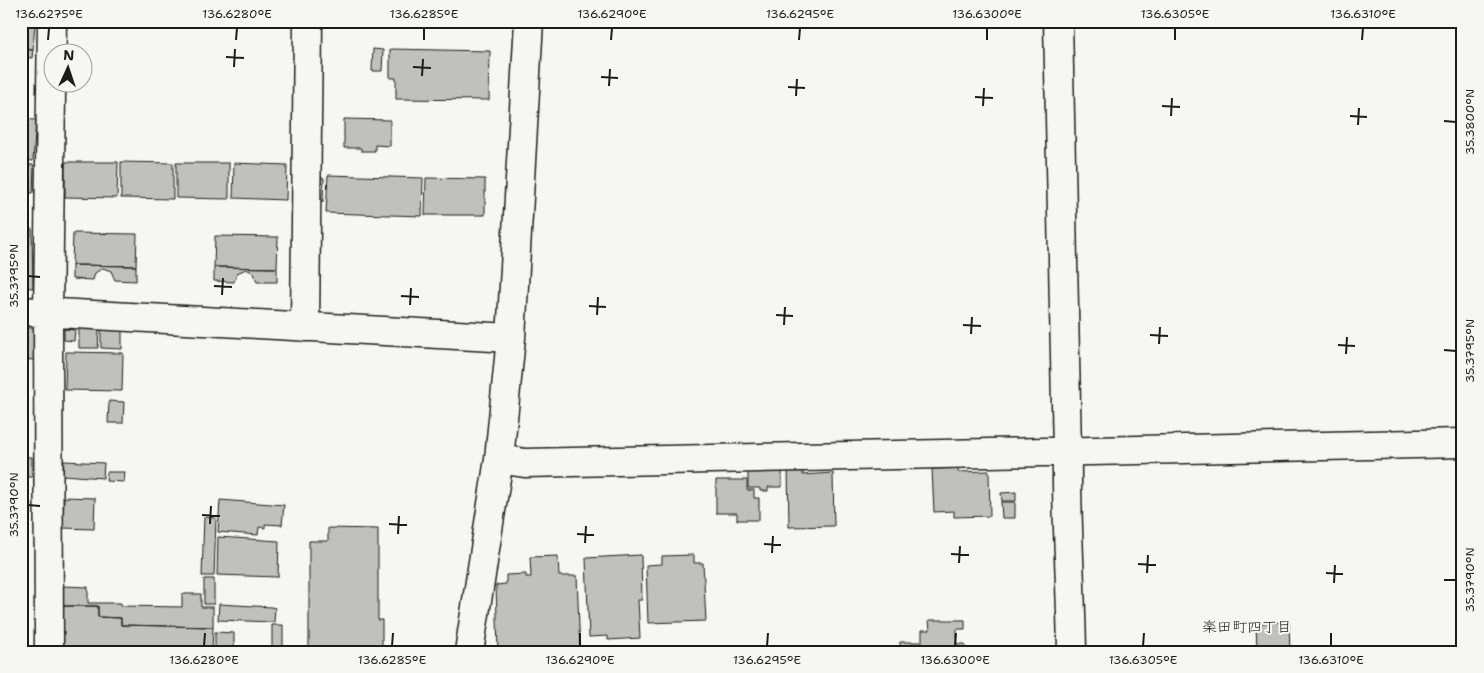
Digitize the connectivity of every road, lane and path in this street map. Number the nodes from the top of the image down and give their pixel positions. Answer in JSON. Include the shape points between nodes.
{"nodes":[{"id":1,"x":52,"y":21,"type":"edge"},
{"id":2,"x":308,"y":21,"type":"edge"},
{"id":3,"x":528,"y":21,"type":"edge"},
{"id":4,"x":1058,"y":21,"type":"edge"},
{"id":5,"x":21,"y":311,"type":"edge"},
{"id":6,"x":48,"y":313,"type":"junction"},
{"id":7,"x":305,"y":326,"type":"junction"},
{"id":8,"x":511,"y":338,"type":"junction"},
{"id":9,"x":1463,"y":443,"type":"edge"},
{"id":10,"x":1067,"y":452,"type":"junction"},
{"id":11,"x":499,"y":459,"type":"junction"},
{"id":12,"x":49,"y":652,"type":"edge"},
{"id":13,"x":469,"y":652,"type":"edge"},
{"id":14,"x":1072,"y":652,"type":"edge"}],
"edges":[{"from":1,"to":6,"type":"street"},
{"from":2,"to":7,"type":"street"},
{"from":3,"to":8,"type":"street"},
{"from":4,"to":10,"type":"street"},
{"from":5,"to":6,"type":"street"},
{"from":6,"to":7,"type":"street"},
{"from":6,"to":12,"type":"street"},
{"from":7,"to":8,"type":"street"},
{"from":8,"to":11,"type":"street"},
{"from":9,"to":10,"type":"street"},
{"from":10,"to":11,"type":"street","via":[[525,463]]},
{"from":10,"to":14,"type":"street","via":[[1066,514]]},
{"from":11,"to":13,"type":"street"}]}
